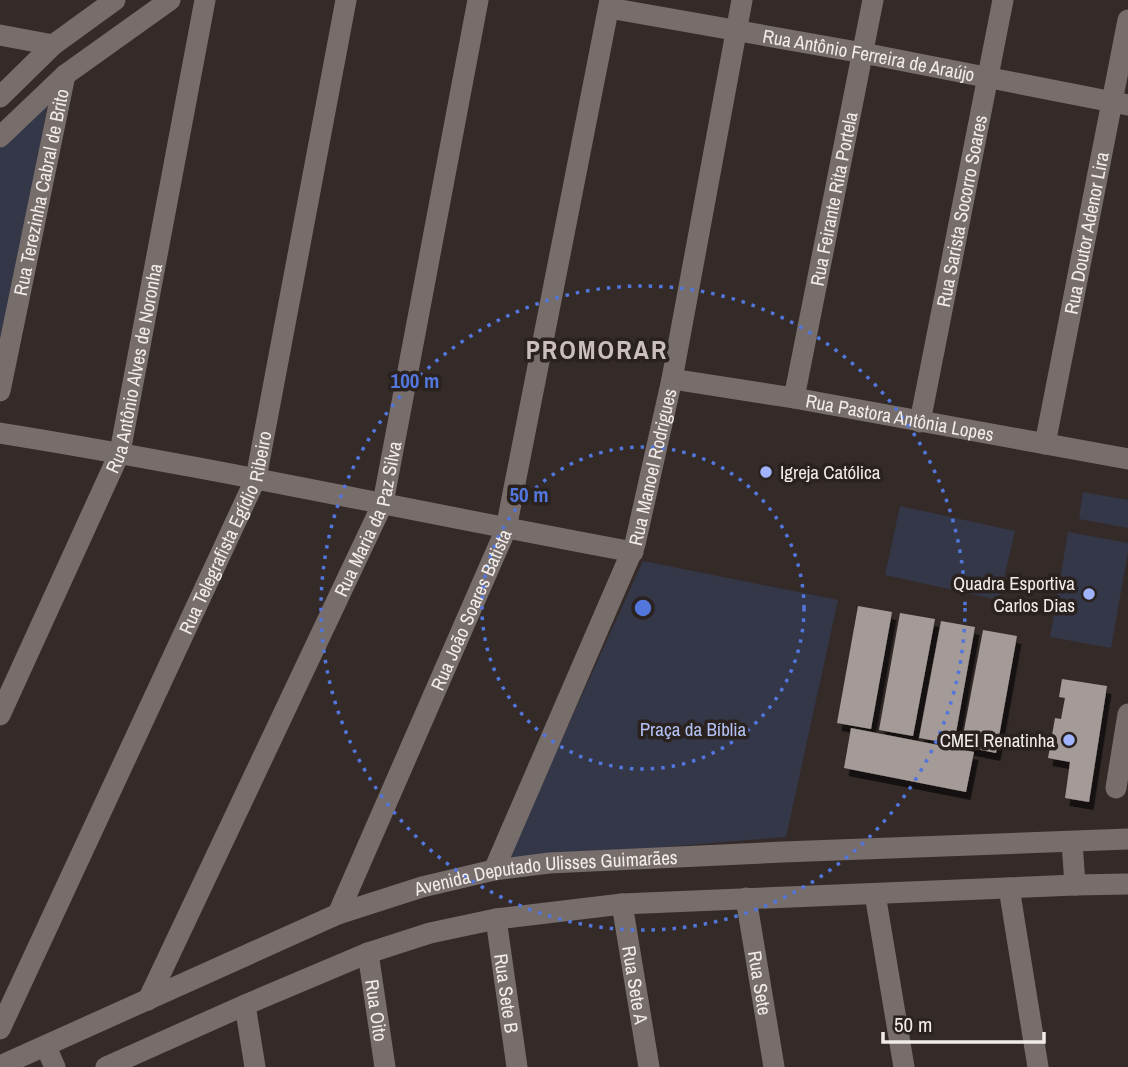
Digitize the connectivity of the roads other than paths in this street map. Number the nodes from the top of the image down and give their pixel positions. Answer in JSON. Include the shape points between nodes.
{"nodes":[{"id":1,"x":115,"y":0,"type":"edge"},
{"id":2,"x":170,"y":0,"type":"edge"},
{"id":3,"x":205,"y":0,"type":"edge"},
{"id":4,"x":346,"y":0,"type":"edge"},
{"id":5,"x":478,"y":0,"type":"edge"},
{"id":6,"x":742,"y":0,"type":"edge"},
{"id":7,"x":873,"y":0,"type":"edge"},
{"id":8,"x":1003,"y":0,"type":"edge"},
{"id":9,"x":610,"y":4,"type":"edge"},
{"id":10,"x":1128,"y":20,"type":"edge"},
{"id":11,"x":736,"y":31,"type":"junction"},
{"id":12,"x":0,"y":35,"type":"edge"},
{"id":13,"x":52,"y":45,"type":"junction"},
{"id":14,"x":863,"y":53,"type":"junction"},
{"id":15,"x":65,"y":75,"type":"junction"},
{"id":16,"x":989,"y":77,"type":"junction"},
{"id":17,"x":0,"y":97,"type":"edge"},
{"id":18,"x":1120,"y":103,"type":"edge"},
{"id":19,"x":0,"y":137,"type":"edge"},
{"id":20,"x":672,"y":379,"type":"junction"},
{"id":21,"x":0,"y":391,"type":"edge"},
{"id":22,"x":794,"y":398,"type":"junction"},
{"id":23,"x":920,"y":422,"type":"junction"},
{"id":24,"x":0,"y":433,"type":"edge"},
{"id":25,"x":1045,"y":444,"type":"junction"},
{"id":26,"x":120,"y":452,"type":"junction"},
{"id":27,"x":1128,"y":460,"type":"edge"},
{"id":28,"x":256,"y":478,"type":"junction"},
{"id":29,"x":383,"y":503,"type":"junction"},
{"id":30,"x":506,"y":529,"type":"junction"},
{"id":31,"x":633,"y":552,"type":"junction"},
{"id":32,"x":1128,"y":714,"type":"edge"},
{"id":33,"x":0,"y":715,"type":"edge"},
{"id":34,"x":1116,"y":788,"type":"dead end"},
{"id":35,"x":1128,"y":839,"type":"edge"},
{"id":36,"x":1072,"y":842,"type":"junction"},
{"id":37,"x":494,"y":870,"type":"junction"},
{"id":38,"x":1074,"y":884,"type":"junction"},
{"id":39,"x":1128,"y":884,"type":"edge"},
{"id":40,"x":1009,"y":888,"type":"junction"},
{"id":41,"x":875,"y":894,"type":"junction"},
{"id":42,"x":746,"y":898,"type":"junction"},
{"id":43,"x":622,"y":904,"type":"junction"},
{"id":44,"x":338,"y":914,"type":"junction"},
{"id":45,"x":496,"y":919,"type":"junction"},
{"id":46,"x":368,"y":954,"type":"junction"},
{"id":47,"x":148,"y":1000,"type":"junction"},
{"id":48,"x":245,"y":1005,"type":"junction"},
{"id":49,"x":0,"y":1029,"type":"edge"},
{"id":50,"x":46,"y":1047,"type":"junction"},
{"id":51,"x":118,"y":1065,"type":"edge"},
{"id":52,"x":0,"y":1066,"type":"edge"},
{"id":53,"x":55,"y":1067,"type":"edge"},
{"id":54,"x":255,"y":1067,"type":"edge"},
{"id":55,"x":385,"y":1067,"type":"edge"},
{"id":56,"x":517,"y":1067,"type":"edge"},
{"id":57,"x":649,"y":1067,"type":"edge"},
{"id":58,"x":774,"y":1067,"type":"edge"},
{"id":59,"x":904,"y":1067,"type":"edge"},
{"id":60,"x":1038,"y":1067,"type":"edge"}],
"edges":[{"from":1,"to":13,"type":"street"},
{"from":2,"to":15,"type":"street"},
{"from":3,"to":26,"type":"street","name":"Rua Antônio Alves de Noronha"},
{"from":4,"to":28,"type":"street","name":"Rua Telegrafista Egídio Ribeiro"},
{"from":5,"to":29,"type":"street","name":"Rua Maria da Paz Silva"},
{"from":6,"to":11,"type":"street","name":"Rua Manoel Rodrigues"},
{"from":7,"to":14,"type":"street","name":"Rua Feirante Rita Portela"},
{"from":8,"to":16,"type":"street","name":"Rua Sarista Socorro Soares"},
{"from":9,"to":11,"type":"street","name":"Rua Antônio Ferreira de Araújo"},
{"from":9,"to":30,"type":"street","name":"Rua João Soares Batista"},
{"from":10,"to":18,"type":"street","name":"Rua Doutor Adenor Lira"},
{"from":11,"to":14,"type":"street","name":"Rua Antônio Ferreira de Araújo"},
{"from":11,"to":20,"type":"street","name":"Rua Manoel Rodrigues"},
{"from":12,"to":13,"type":"street"},
{"from":13,"to":17,"type":"street"},
{"from":14,"to":16,"type":"street","name":"Rua Antônio Ferreira de Araújo"},
{"from":14,"to":22,"type":"street","name":"Rua Feirante Rita Portela"},
{"from":15,"to":19,"type":"street"},
{"from":15,"to":21,"type":"street","name":"Rua Terezinha Cabral de Brito"},
{"from":16,"to":18,"type":"street","name":"Rua Antônio Ferreira de Araújo"},
{"from":16,"to":23,"type":"street","name":"Rua Sarista Socorro Soares"},
{"from":18,"to":25,"type":"street","name":"Rua Doutor Adenor Lira"},
{"from":20,"to":22,"type":"street","name":"Rua Pastora Antônia Lopes"},
{"from":20,"to":31,"type":"street","name":"Rua Manoel Rodrigues"},
{"from":22,"to":23,"type":"street","name":"Rua Pastora Antônia Lopes"},
{"from":23,"to":25,"type":"street","name":"Rua Pastora Antônia Lopes"},
{"from":24,"to":26,"type":"street"},
{"from":25,"to":27,"type":"street","name":"Rua Pastora Antônia Lopes"},
{"from":26,"to":28,"type":"street"},
{"from":26,"to":33,"type":"street","name":"Rua Antônio Alves de Noronha"},
{"from":28,"to":29,"type":"street"},
{"from":28,"to":49,"type":"street","name":"Rua Telegrafista Egídio Ribeiro"},
{"from":29,"to":30,"type":"street"},
{"from":29,"to":47,"type":"street","name":"Rua Maria da Paz Silva"},
{"from":30,"to":31,"type":"street"},
{"from":30,"to":44,"type":"street","name":"Rua João Soares Batista"},
{"from":31,"to":37,"type":"street","name":"Rua Manoel Rodrigues"},
{"from":32,"to":34,"type":"street"},
{"from":35,"to":36,"type":"street","name":"Avenida Deputado Ulisses Guimarães"},
{"from":36,"to":37,"type":"street","name":"Avenida Deputado Ulisses Guimarães","via":[[549,863]]},
{"from":36,"to":38,"type":"street"},
{"from":37,"to":44,"type":"street","name":"Avenida Deputado Ulisses Guimarães"},
{"from":38,"to":39,"type":"street","name":"Avenida Deputado Ulisses Guimarães"},
{"from":38,"to":40,"type":"street","name":"Avenida Deputado Ulisses Guimarães"},
{"from":40,"to":41,"type":"street","name":"Avenida Deputado Ulisses Guimarães"},
{"from":40,"to":60,"type":"street"},
{"from":41,"to":42,"type":"street","name":"Avenida Deputado Ulisses Guimarães"},
{"from":41,"to":59,"type":"street"},
{"from":42,"to":43,"type":"street","name":"Avenida Deputado Ulisses Guimarães"},
{"from":42,"to":58,"type":"street","name":"Rua Sete"},
{"from":43,"to":45,"type":"street","name":"Avenida Deputado Ulisses Guimarães"},
{"from":43,"to":57,"type":"street","name":"Rua Sete A"},
{"from":44,"to":47,"type":"street","name":"Avenida Deputado Ulisses Guimarães"},
{"from":45,"to":46,"type":"street","name":"Avenida Deputado Ulisses Guimarães","via":[[430,933]]},
{"from":45,"to":56,"type":"street","name":"Rua Sete B"},
{"from":46,"to":48,"type":"street","name":"Avenida Deputado Ulisses Guimarães"},
{"from":46,"to":55,"type":"street","name":"Rua Oito"},
{"from":47,"to":50,"type":"street","name":"Avenida Deputado Ulisses Guimarães"},
{"from":48,"to":51,"type":"street","name":"Avenida Deputado Ulisses Guimarães"},
{"from":48,"to":54,"type":"street"},
{"from":50,"to":52,"type":"street","name":"Avenida Deputado Ulisses Guimarães"},
{"from":50,"to":53,"type":"street"}]}
